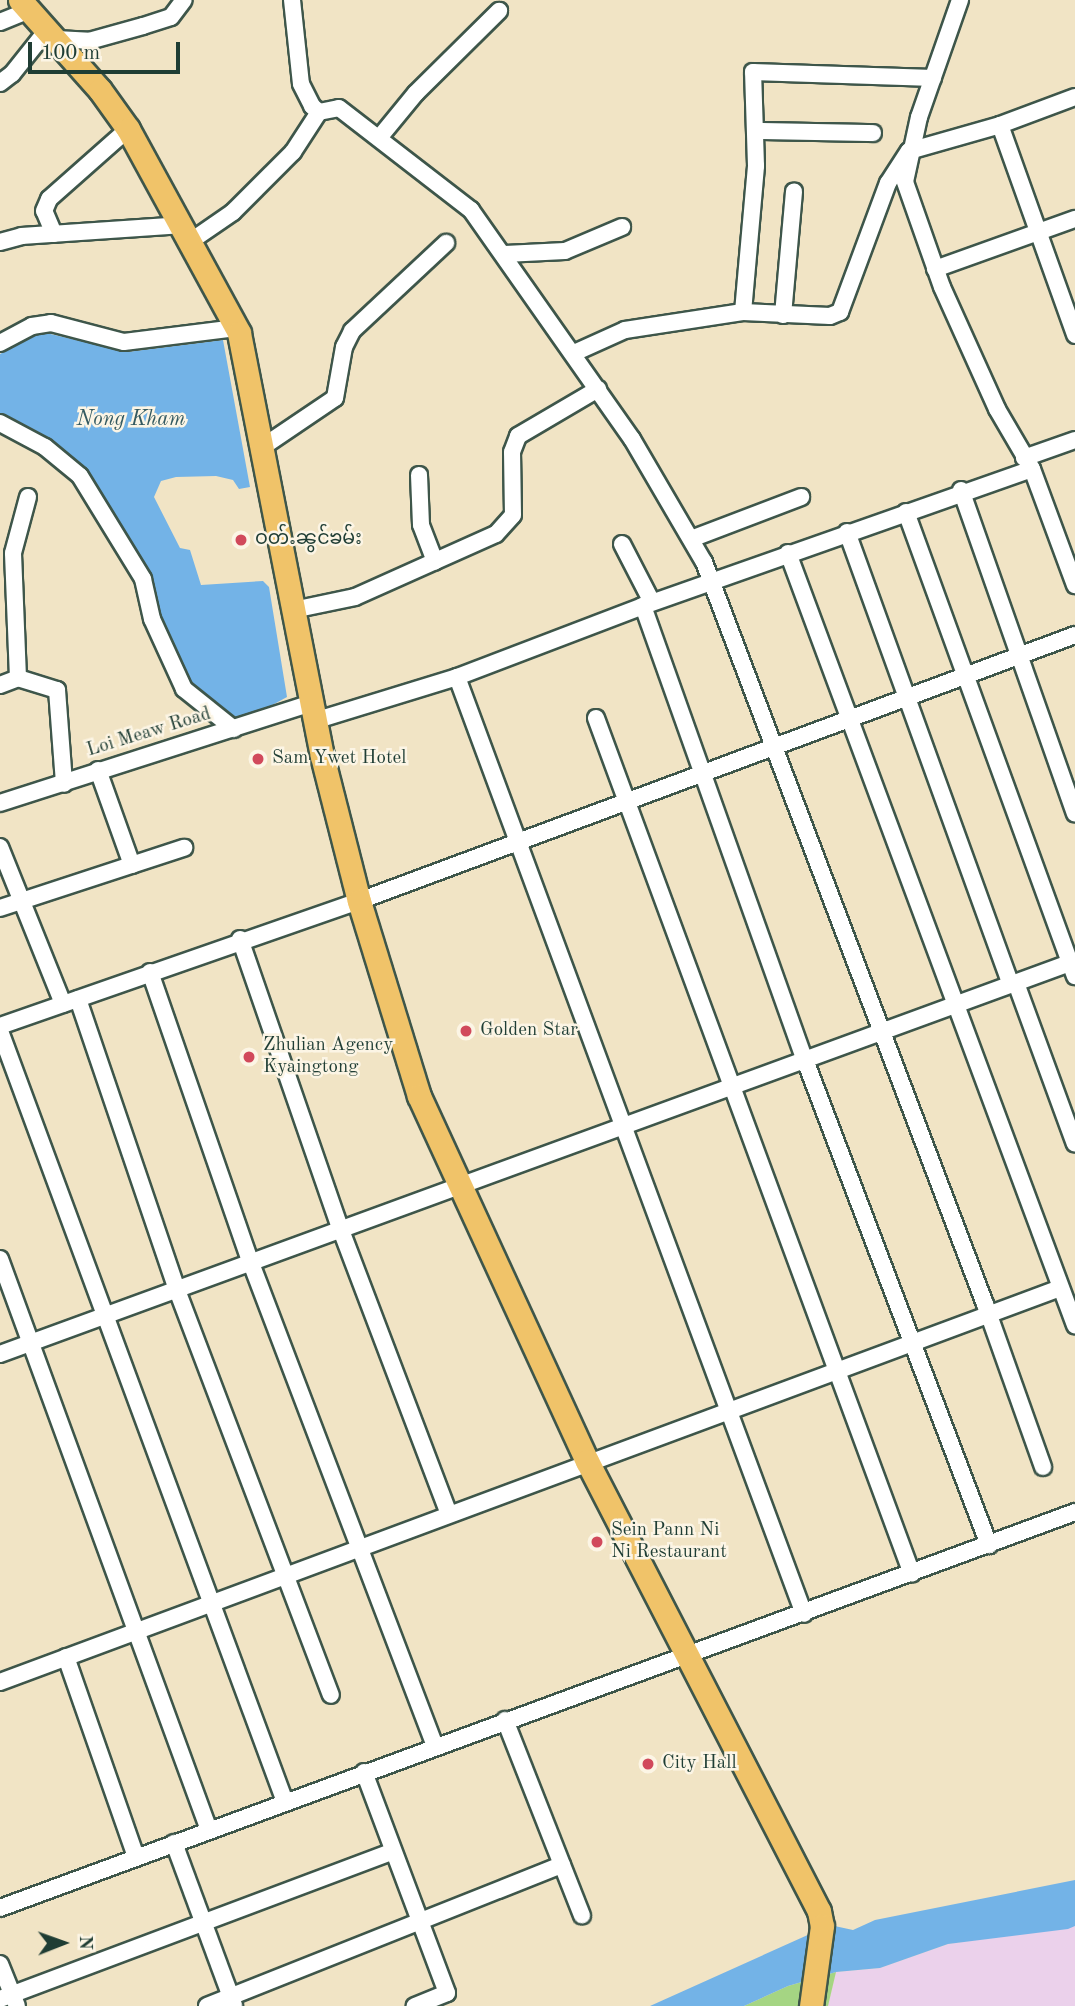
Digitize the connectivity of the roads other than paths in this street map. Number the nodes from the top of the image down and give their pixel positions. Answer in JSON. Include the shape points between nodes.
{"nodes":[{"id":1,"x":184,"y":0,"type":"edge"},
{"id":2,"x":292,"y":0,"type":"edge"},
{"id":3,"x":960,"y":0,"type":"edge"},
{"id":4,"x":24,"y":5,"type":"edge"},
{"id":5,"x":499,"y":11,"type":"dead end"},
{"id":6,"x":0,"y":22,"type":"edge"},
{"id":7,"x":52,"y":35,"type":"junction"},
{"id":8,"x":933,"y":78,"type":"junction"},
{"id":9,"x":0,"y":83,"type":"edge"},
{"id":10,"x":1073,"y":103,"type":"edge"},
{"id":11,"x":319,"y":112,"type":"junction"},
{"id":12,"x":1000,"y":125,"type":"junction"},
{"id":13,"x":128,"y":129,"type":"junction"},
{"id":14,"x":757,"y":131,"type":"junction"},
{"id":15,"x":873,"y":133,"type":"dead end"},
{"id":16,"x":379,"y":138,"type":"junction"},
{"id":17,"x":909,"y":150,"type":"junction"},
{"id":18,"x":794,"y":191,"type":"dead end"},
{"id":19,"x":1075,"y":219,"type":"edge"},
{"id":20,"x":622,"y":228,"type":"dead end"},
{"id":21,"x":187,"y":233,"type":"junction"},
{"id":22,"x":1038,"y":233,"type":"junction"},
{"id":23,"x":54,"y":234,"type":"junction"},
{"id":24,"x":0,"y":242,"type":"edge"},
{"id":25,"x":446,"y":243,"type":"dead end"},
{"id":26,"x":505,"y":254,"type":"junction"},
{"id":27,"x":936,"y":269,"type":"junction"},
{"id":28,"x":743,"y":312,"type":"junction"},
{"id":29,"x":783,"y":315,"type":"junction"},
{"id":30,"x":236,"y":328,"type":"junction"},
{"id":31,"x":1075,"y":335,"type":"edge"},
{"id":32,"x":0,"y":344,"type":"edge"},
{"id":33,"x":574,"y":353,"type":"junction"},
{"id":34,"x":598,"y":388,"type":"junction"},
{"id":35,"x":0,"y":423,"type":"edge"},
{"id":36,"x":1075,"y":440,"type":"edge"},
{"id":37,"x":261,"y":448,"type":"junction"},
{"id":38,"x":1028,"y":463,"type":"junction"},
{"id":39,"x":419,"y":475,"type":"dead end"},
{"id":40,"x":961,"y":491,"type":"junction"},
{"id":41,"x":801,"y":497,"type":"dead end"},
{"id":42,"x":28,"y":498,"type":"dead end"},
{"id":43,"x":906,"y":512,"type":"junction"},
{"id":44,"x":847,"y":532,"type":"junction"},
{"id":45,"x":691,"y":539,"type":"junction"},
{"id":46,"x":622,"y":544,"type":"dead end"},
{"id":47,"x":788,"y":553,"type":"junction"},
{"id":48,"x":435,"y":561,"type":"junction"},
{"id":49,"x":7,"y":562,"type":"edge"},
{"id":50,"x":713,"y":581,"type":"junction"},
{"id":51,"x":1075,"y":585,"type":"edge"},
{"id":52,"x":647,"y":604,"type":"junction"},
{"id":53,"x":293,"y":610,"type":"junction"},
{"id":54,"x":1075,"y":635,"type":"edge"},
{"id":55,"x":1018,"y":656,"type":"junction"},
{"id":56,"x":965,"y":675,"type":"junction"},
{"id":57,"x":457,"y":677,"type":"junction"},
{"id":58,"x":18,"y":678,"type":"junction"},
{"id":59,"x":0,"y":685,"type":"edge"},
{"id":60,"x":908,"y":697,"type":"junction"},
{"id":61,"x":312,"y":712,"type":"junction"},
{"id":62,"x":596,"y":718,"type":"dead end"},
{"id":63,"x":849,"y":719,"type":"junction"},
{"id":64,"x":234,"y":729,"type":"junction"},
{"id":65,"x":776,"y":746,"type":"junction"},
{"id":66,"x":98,"y":770,"type":"junction"},
{"id":67,"x":702,"y":773,"type":"junction"},
{"id":68,"x":64,"y":784,"type":"junction"},
{"id":69,"x":625,"y":802,"type":"junction"},
{"id":70,"x":0,"y":803,"type":"edge"},
{"id":71,"x":1075,"y":813,"type":"edge"},
{"id":72,"x":518,"y":842,"type":"junction"},
{"id":73,"x":0,"y":847,"type":"edge"},
{"id":74,"x":184,"y":848,"type":"dead end"},
{"id":75,"x":132,"y":865,"type":"junction"},
{"id":76,"x":359,"y":901,"type":"junction"},
{"id":77,"x":20,"y":902,"type":"junction"},
{"id":78,"x":0,"y":908,"type":"edge"},
{"id":79,"x":240,"y":939,"type":"junction"},
{"id":80,"x":1073,"y":967,"type":"edge"},
{"id":81,"x":150,"y":972,"type":"junction"},
{"id":82,"x":1013,"y":984,"type":"junction"},
{"id":83,"x":70,"y":1002,"type":"junction"},
{"id":84,"x":955,"y":1005,"type":"junction"},
{"id":85,"x":0,"y":1029,"type":"edge"},
{"id":86,"x":882,"y":1032,"type":"junction"},
{"id":87,"x":805,"y":1060,"type":"junction"},
{"id":88,"x":733,"y":1086,"type":"junction"},
{"id":89,"x":624,"y":1126,"type":"junction"},
{"id":90,"x":1075,"y":1144,"type":"edge"},
{"id":91,"x":461,"y":1186,"type":"junction"},
{"id":92,"x":341,"y":1230,"type":"junction"},
{"id":93,"x":0,"y":1259,"type":"edge"},
{"id":94,"x":251,"y":1263,"type":"junction"},
{"id":95,"x":1066,"y":1288,"type":"edge"},
{"id":96,"x":177,"y":1290,"type":"junction"},
{"id":97,"x":989,"y":1316,"type":"junction"},
{"id":98,"x":104,"y":1317,"type":"junction"},
{"id":99,"x":1075,"y":1325,"type":"edge"},
{"id":100,"x":911,"y":1342,"type":"junction"},
{"id":101,"x":30,"y":1344,"type":"junction"},
{"id":102,"x":0,"y":1354,"type":"edge"},
{"id":103,"x":838,"y":1371,"type":"junction"},
{"id":104,"x":730,"y":1409,"type":"junction"},
{"id":105,"x":587,"y":1461,"type":"junction"},
{"id":106,"x":1043,"y":1467,"type":"dead end"},
{"id":107,"x":1075,"y":1512,"type":"edge"},
{"id":108,"x":449,"y":1514,"type":"junction"},
{"id":109,"x":989,"y":1545,"type":"junction"},
{"id":110,"x":359,"y":1548,"type":"junction"},
{"id":111,"x":912,"y":1574,"type":"junction"},
{"id":112,"x":283,"y":1576,"type":"junction"},
{"id":113,"x":210,"y":1601,"type":"junction"},
{"id":114,"x":804,"y":1614,"type":"junction"},
{"id":115,"x":136,"y":1629,"type":"junction"},
{"id":116,"x":684,"y":1653,"type":"junction"},
{"id":117,"x":66,"y":1657,"type":"junction"},
{"id":118,"x":0,"y":1682,"type":"edge"},
{"id":119,"x":331,"y":1695,"type":"dead end"},
{"id":120,"x":505,"y":1720,"type":"junction"},
{"id":121,"x":435,"y":1746,"type":"junction"},
{"id":122,"x":364,"y":1772,"type":"junction"},
{"id":123,"x":285,"y":1802,"type":"junction"},
{"id":124,"x":209,"y":1830,"type":"junction"},
{"id":125,"x":174,"y":1843,"type":"junction"},
{"id":126,"x":393,"y":1851,"type":"junction"},
{"id":127,"x":136,"y":1857,"type":"junction"},
{"id":128,"x":562,"y":1865,"type":"junction"},
{"id":129,"x":0,"y":1908,"type":"edge"},
{"id":130,"x":582,"y":1915,"type":"dead end"},
{"id":131,"x":420,"y":1922,"type":"junction"},
{"id":132,"x":204,"y":1923,"type":"junction"},
{"id":133,"x":0,"y":1964,"type":"edge"},
{"id":134,"x":10,"y":2000,"type":"edge"},
{"id":135,"x":233,"y":2001,"type":"edge"},
{"id":136,"x":206,"y":2006,"type":"edge"},
{"id":137,"x":415,"y":2006,"type":"edge"},
{"id":138,"x":811,"y":2006,"type":"edge"}],
"edges":[{"from":1,"to":7,"type":"street","via":[[171,16],[89,41]]},
{"from":2,"to":11,"type":"street","via":[[301,84]]},
{"from":3,"to":8,"type":"street"},
{"from":4,"to":6,"type":"street"},
{"from":4,"to":7,"type":"highway"},
{"from":5,"to":16,"type":"street","via":[[416,93]]},
{"from":7,"to":9,"type":"street"},
{"from":7,"to":13,"type":"highway"},
{"from":8,"to":14,"type":"street","via":[[758,70],[751,82]]},
{"from":8,"to":17,"type":"street"},
{"from":10,"to":12,"type":"street"},
{"from":11,"to":16,"type":"street","via":[[340,108]]},
{"from":11,"to":21,"type":"street","via":[[293,152],[233,212]]},
{"from":12,"to":17,"type":"street"},
{"from":12,"to":22,"type":"street"},
{"from":13,"to":21,"type":"highway"},
{"from":13,"to":23,"type":"street","via":[[49,199],[44,211]]},
{"from":14,"to":15,"type":"street"},
{"from":14,"to":28,"type":"street"},
{"from":16,"to":26,"type":"street","via":[[471,209]]},
{"from":17,"to":27,"type":"street","via":[[907,191]]},
{"from":17,"to":29,"type":"street","via":[[888,183],[840,312]]},
{"from":18,"to":29,"type":"street"},
{"from":19,"to":22,"type":"street"},
{"from":20,"to":26,"type":"street","via":[[565,251]]},
{"from":21,"to":23,"type":"street"},
{"from":21,"to":30,"type":"highway"},
{"from":22,"to":27,"type":"street"},
{"from":22,"to":31,"type":"street"},
{"from":23,"to":24,"type":"street"},
{"from":25,"to":37,"type":"street","via":[[352,331],[344,347],[335,398]]},
{"from":26,"to":33,"type":"street"},
{"from":27,"to":38,"type":"street","via":[[997,409]]},
{"from":28,"to":29,"type":"street"},
{"from":28,"to":33,"type":"street","via":[[625,330]]},
{"from":30,"to":32,"type":"street","via":[[124,342],[51,323],[32,326]]},
{"from":30,"to":37,"type":"highway"},
{"from":33,"to":34,"type":"street"},
{"from":34,"to":45,"type":"street"},
{"from":34,"to":48,"type":"street","via":[[518,436],[512,469],[515,502],[506,526]]},
{"from":35,"to":64,"type":"street","via":[[45,447],[80,476],[143,579],[152,619],[184,689]]},
{"from":36,"to":38,"type":"street","name":"Loi Meaw Road"},
{"from":37,"to":53,"type":"highway"},
{"from":38,"to":40,"type":"street","name":"Loi Meaw Road","via":[[995,484]]},
{"from":38,"to":51,"type":"street"},
{"from":39,"to":48,"type":"street","via":[[421,525]]},
{"from":40,"to":43,"type":"street","name":"Loi Meaw Road"},
{"from":40,"to":55,"type":"street"},
{"from":41,"to":45,"type":"street"},
{"from":42,"to":49,"type":"street"},
{"from":43,"to":44,"type":"street","name":"Loi Meaw Road"},
{"from":43,"to":56,"type":"street"},
{"from":44,"to":47,"type":"street","name":"Loi Meaw Road"},
{"from":44,"to":60,"type":"street"},
{"from":45,"to":50,"type":"street"},
{"from":46,"to":52,"type":"street"},
{"from":47,"to":50,"type":"street","name":"Loi Meaw Road"},
{"from":47,"to":63,"type":"street"},
{"from":48,"to":53,"type":"street","via":[[355,597]]},
{"from":49,"to":58,"type":"street"},
{"from":50,"to":52,"type":"street","name":"Loi Meaw Road"},
{"from":50,"to":65,"type":"street"},
{"from":52,"to":57,"type":"street","name":"Loi Meaw Road"},
{"from":52,"to":67,"type":"street"},
{"from":53,"to":61,"type":"highway"},
{"from":54,"to":55,"type":"street"},
{"from":55,"to":56,"type":"street"},
{"from":55,"to":71,"type":"street"},
{"from":56,"to":60,"type":"street"},
{"from":56,"to":80,"type":"street"},
{"from":57,"to":61,"type":"street","name":"Loi Meaw Road"},
{"from":57,"to":72,"type":"street"},
{"from":58,"to":59,"type":"street"},
{"from":58,"to":68,"type":"street","via":[[50,684],[61,699]]},
{"from":60,"to":63,"type":"street"},
{"from":60,"to":82,"type":"street"},
{"from":61,"to":64,"type":"street","name":"Loi Meaw Road"},
{"from":61,"to":76,"type":"highway"},
{"from":62,"to":69,"type":"street"},
{"from":63,"to":65,"type":"street"},
{"from":63,"to":84,"type":"street"},
{"from":64,"to":66,"type":"street","name":"Loi Meaw Road"},
{"from":65,"to":67,"type":"street"},
{"from":65,"to":86,"type":"street"},
{"from":66,"to":68,"type":"street","name":"Loi Meaw Road"},
{"from":66,"to":75,"type":"street"},
{"from":67,"to":69,"type":"street"},
{"from":67,"to":87,"type":"street"},
{"from":68,"to":70,"type":"street","name":"Loi Meaw Road"},
{"from":69,"to":72,"type":"street"},
{"from":69,"to":88,"type":"street"},
{"from":72,"to":76,"type":"street"},
{"from":72,"to":89,"type":"street"},
{"from":73,"to":77,"type":"street"},
{"from":74,"to":75,"type":"street"},
{"from":75,"to":77,"type":"street"},
{"from":76,"to":79,"type":"street"},
{"from":76,"to":91,"type":"highway","via":[[419,1097]]},
{"from":77,"to":78,"type":"street"},
{"from":77,"to":83,"type":"street"},
{"from":79,"to":81,"type":"street"},
{"from":79,"to":92,"type":"street"},
{"from":80,"to":82,"type":"street"},
{"from":81,"to":83,"type":"street"},
{"from":81,"to":94,"type":"street"},
{"from":82,"to":84,"type":"street"},
{"from":82,"to":90,"type":"street"},
{"from":83,"to":85,"type":"street"},
{"from":83,"to":96,"type":"street"},
{"from":84,"to":86,"type":"street"},
{"from":84,"to":95,"type":"street"},
{"from":85,"to":98,"type":"street"},
{"from":86,"to":87,"type":"street"},
{"from":86,"to":97,"type":"street"},
{"from":87,"to":88,"type":"street"},
{"from":87,"to":100,"type":"street"},
{"from":88,"to":89,"type":"street"},
{"from":88,"to":103,"type":"street"},
{"from":89,"to":91,"type":"street"},
{"from":89,"to":104,"type":"street"},
{"from":91,"to":92,"type":"street"},
{"from":91,"to":105,"type":"highway"},
{"from":92,"to":94,"type":"street"},
{"from":92,"to":108,"type":"street"},
{"from":93,"to":101,"type":"street"},
{"from":94,"to":96,"type":"street"},
{"from":94,"to":110,"type":"street"},
{"from":95,"to":97,"type":"street"},
{"from":95,"to":99,"type":"street"},
{"from":96,"to":98,"type":"street"},
{"from":96,"to":112,"type":"street"},
{"from":97,"to":100,"type":"street"},
{"from":97,"to":106,"type":"street"},
{"from":98,"to":101,"type":"street"},
{"from":98,"to":113,"type":"street"},
{"from":100,"to":103,"type":"street"},
{"from":100,"to":109,"type":"street"},
{"from":101,"to":102,"type":"street"},
{"from":101,"to":115,"type":"street"},
{"from":103,"to":104,"type":"street"},
{"from":103,"to":111,"type":"street"},
{"from":104,"to":105,"type":"street"},
{"from":104,"to":114,"type":"street"},
{"from":105,"to":108,"type":"street"},
{"from":105,"to":116,"type":"highway"},
{"from":107,"to":109,"type":"street"},
{"from":108,"to":110,"type":"street"},
{"from":109,"to":111,"type":"street"},
{"from":110,"to":112,"type":"street"},
{"from":110,"to":121,"type":"street"},
{"from":111,"to":114,"type":"street"},
{"from":112,"to":113,"type":"street"},
{"from":112,"to":119,"type":"street"},
{"from":113,"to":115,"type":"street"},
{"from":113,"to":123,"type":"street"},
{"from":114,"to":116,"type":"street"},
{"from":115,"to":117,"type":"street"},
{"from":115,"to":124,"type":"street"},
{"from":116,"to":120,"type":"street"},
{"from":116,"to":138,"type":"highway","via":[[819,1911],[822,1926]]},
{"from":117,"to":118,"type":"street"},
{"from":117,"to":127,"type":"street"},
{"from":120,"to":121,"type":"street"},
{"from":120,"to":128,"type":"street"},
{"from":121,"to":122,"type":"street"},
{"from":122,"to":123,"type":"street"},
{"from":122,"to":126,"type":"street"},
{"from":123,"to":124,"type":"street"},
{"from":124,"to":125,"type":"street"},
{"from":125,"to":127,"type":"street"},
{"from":125,"to":132,"type":"street"},
{"from":126,"to":131,"type":"street"},
{"from":126,"to":132,"type":"street"},
{"from":127,"to":129,"type":"street"},
{"from":128,"to":130,"type":"street"},
{"from":128,"to":131,"type":"street"},
{"from":131,"to":135,"type":"street"},
{"from":131,"to":137,"type":"street","via":[[447,1993]]},
{"from":132,"to":134,"type":"street"},
{"from":132,"to":135,"type":"street"},
{"from":133,"to":134,"type":"street"},
{"from":135,"to":136,"type":"street"}]}
